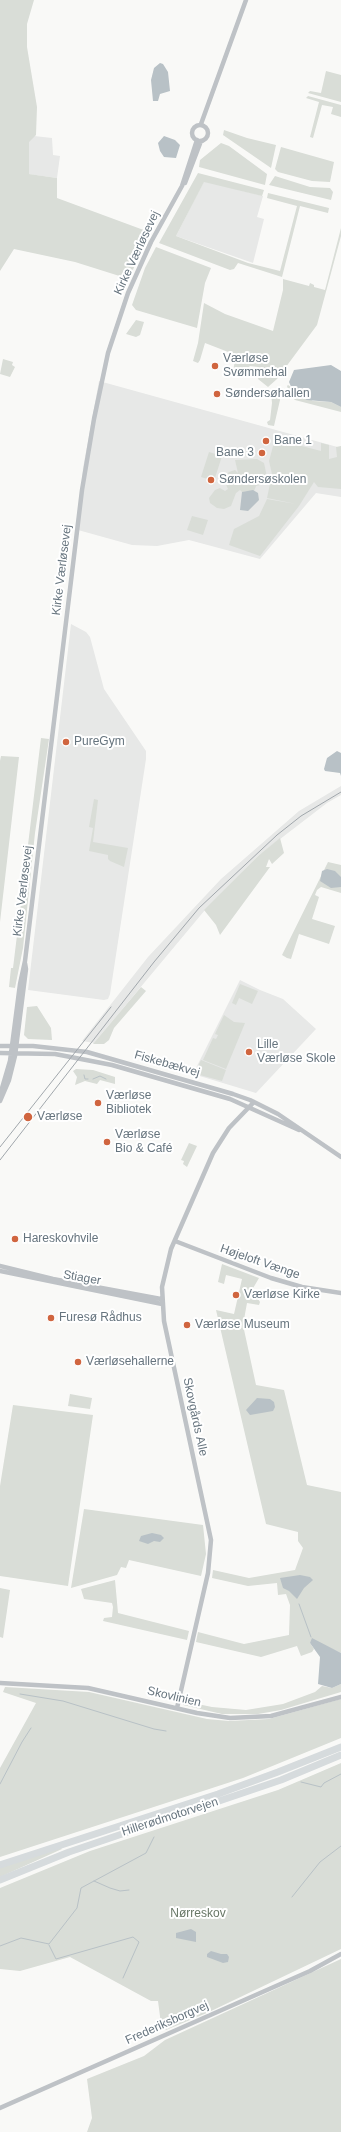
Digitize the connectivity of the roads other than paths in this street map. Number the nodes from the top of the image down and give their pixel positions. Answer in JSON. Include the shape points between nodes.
{"nodes":[{"id":1,"x":246,"y":0,"type":"edge"},
{"id":2,"x":202,"y":125,"type":"junction"},
{"id":3,"x":199,"y":141,"type":"junction"},
{"id":4,"x":0,"y":1046,"type":"edge"},
{"id":5,"x":15,"y":1046,"type":"junction"},
{"id":6,"x":0,"y":1053,"type":"edge"},
{"id":7,"x":14,"y":1053,"type":"junction"},
{"id":8,"x":0,"y":1094,"type":"edge"},
{"id":9,"x":0,"y":1101,"type":"edge"},
{"id":10,"x":254,"y":1102,"type":"junction"},
{"id":11,"x":248,"y":1106,"type":"junction"},
{"id":12,"x":306,"y":1134,"type":"junction"},
{"id":13,"x":341,"y":1157,"type":"edge"},
{"id":14,"x":175,"y":1241,"type":"junction"},
{"id":15,"x":0,"y":1266,"type":"edge"},
{"id":16,"x":0,"y":1271,"type":"edge"},
{"id":17,"x":341,"y":1293,"type":"edge"},
{"id":18,"x":162,"y":1301,"type":"junction"},
{"id":19,"x":0,"y":1683,"type":"edge"},
{"id":20,"x":341,"y":1696,"type":"edge"},
{"id":21,"x":177,"y":1708,"type":"junction"},
{"id":22,"x":341,"y":1746,"type":"edge"},
{"id":23,"x":341,"y":1756,"type":"edge"},
{"id":24,"x":0,"y":1865,"type":"edge"},
{"id":25,"x":0,"y":1880,"type":"edge"},
{"id":26,"x":341,"y":1954,"type":"edge"},
{"id":27,"x":0,"y":2108,"type":"edge"}],
"edges":[{"from":1,"to":2,"type":"street"},
{"from":2,"to":3,"type":"street","via":[[208,130],[208,134],[205,139]]},
{"from":2,"to":3,"type":"street","via":[[196,126],[192,131],[193,137]]},
{"from":3,"to":5,"type":"street","name":"Kirke Værløsevej","via":[[178,194],[151,242],[128,293],[108,353],[88,448],[25,963],[20,984]]},
{"from":4,"to":5,"type":"street","name":"Fiskebækvej"},
{"from":5,"to":7,"type":"street","name":"Kirke Værløsevej"},
{"from":5,"to":10,"type":"street","name":"Fiskebækvej","via":[[70,1049],[99,1054]]},
{"from":6,"to":7,"type":"street","name":"Fiskebækvej"},
{"from":7,"to":8,"type":"street"},
{"from":7,"to":9,"type":"street","via":[[8,1083]]},
{"from":7,"to":11,"type":"street","name":"Fiskebækvej","via":[[55,1054],[96,1061],[203,1090]]},
{"from":10,"to":11,"type":"street","name":"Skovgårds Alle"},
{"from":10,"to":12,"type":"street","name":"Fiskebækvej","via":[[293,1123]]},
{"from":11,"to":12,"type":"street","name":"Fiskebækvej"},
{"from":11,"to":14,"type":"street","name":"Skovgårds Alle","via":[[229,1128],[213,1153]]},
{"from":12,"to":13,"type":"street","name":"Fiskebækvej"},
{"from":14,"to":17,"type":"street","name":"Højeloft Vænge","via":[[270,1278],[302,1287]]},
{"from":14,"to":18,"type":"street","name":"Skovgårds Alle","via":[[164,1273]]},
{"from":15,"to":18,"type":"street","name":"Stiager"},
{"from":16,"to":18,"type":"street","name":"Stiager"},
{"from":18,"to":21,"type":"street","name":"Skovgårds Alle","via":[[211,1540],[208,1573]]},
{"from":19,"to":21,"type":"street","name":"Skovlinien","via":[[88,1688]]},
{"from":20,"to":21,"type":"street","name":"Skovlinien","via":[[277,1714],[247,1718],[214,1716]]},
{"from":22,"to":24,"type":"highway","name":"Hillerødmotorvejen","via":[[224,1791]]},
{"from":23,"to":25,"type":"highway","name":"Hillerødmotorvejen","via":[[281,1780],[69,1852]]},
{"from":26,"to":27,"type":"street","name":"Frederiksborgvej","via":[[310,1971]]}]}
